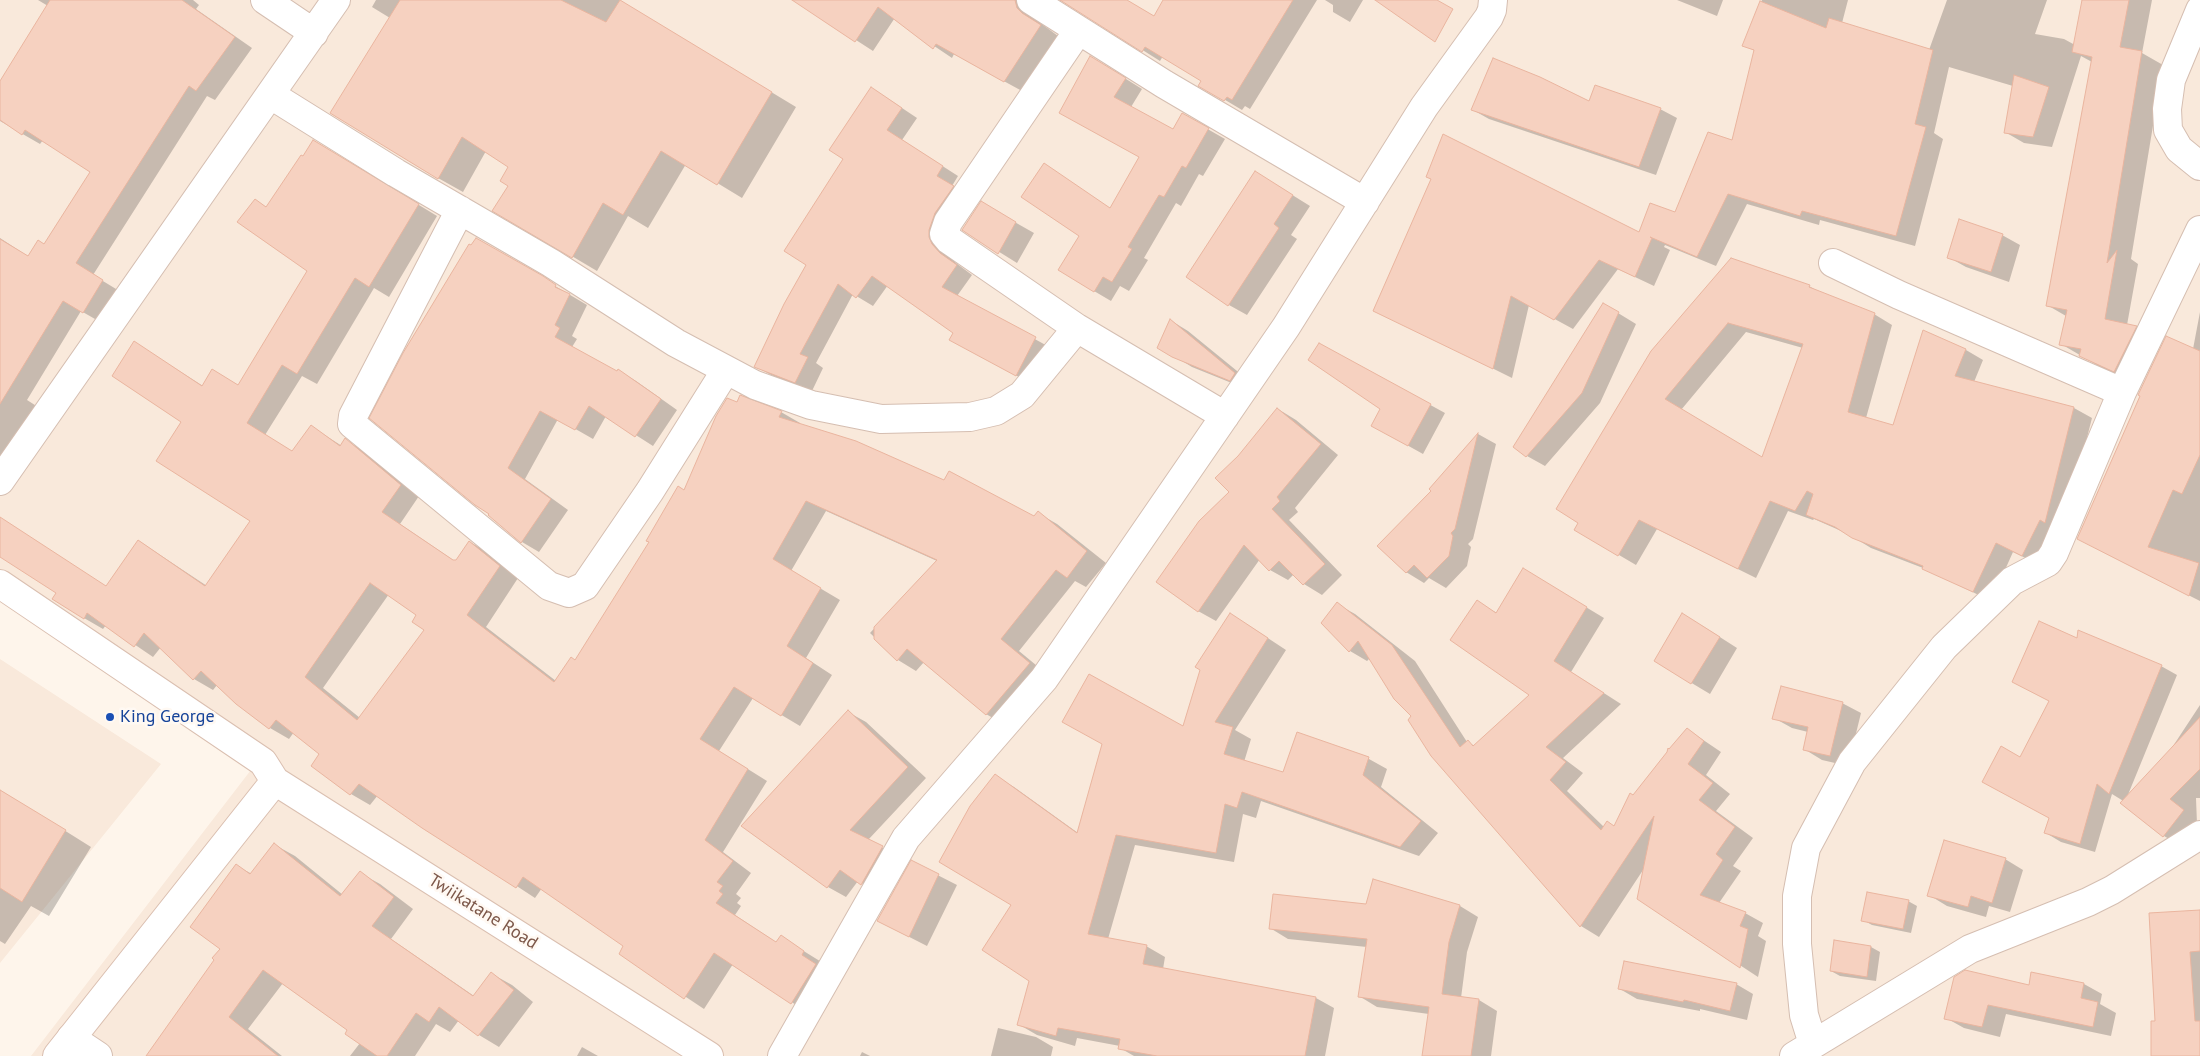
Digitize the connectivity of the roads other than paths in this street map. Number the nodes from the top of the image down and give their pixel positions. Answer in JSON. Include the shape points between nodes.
{"nodes":[{"id":1,"x":265,"y":0,"type":"edge"},
{"id":2,"x":336,"y":0,"type":"edge"},
{"id":3,"x":1031,"y":0,"type":"edge"},
{"id":4,"x":1493,"y":0,"type":"edge"},
{"id":5,"x":2200,"y":10,"type":"edge"},
{"id":6,"x":1078,"y":31,"type":"junction"},
{"id":7,"x":314,"y":33,"type":"junction"},
{"id":8,"x":271,"y":95,"type":"junction"},
{"id":9,"x":2200,"y":166,"type":"edge"},
{"id":10,"x":1365,"y":202,"type":"junction"},
{"id":11,"x":460,"y":210,"type":"junction"},
{"id":12,"x":2200,"y":230,"type":"edge"},
{"id":13,"x":1833,"y":262,"type":"dead end"},
{"id":14,"x":1077,"y":328,"type":"junction"},
{"id":15,"x":726,"y":370,"type":"junction"},
{"id":16,"x":2122,"y":392,"type":"junction"},
{"id":17,"x":1225,"y":416,"type":"junction"},
{"id":18,"x":0,"y":481,"type":"edge"},
{"id":19,"x":0,"y":584,"type":"edge"},
{"id":20,"x":269,"y":772,"type":"junction"},
{"id":21,"x":2200,"y":835,"type":"edge"},
{"id":22,"x":64,"y":1047,"type":"edge"},
{"id":23,"x":1804,"y":1050,"type":"edge"},
{"id":24,"x":98,"y":1056,"type":"edge"},
{"id":25,"x":709,"y":1056,"type":"edge"},
{"id":26,"x":782,"y":1056,"type":"edge"}],
"edges":[{"from":1,"to":7,"type":"street"},
{"from":2,"to":7,"type":"street"},
{"from":3,"to":6,"type":"street"},
{"from":4,"to":10,"type":"street","via":[[1489,16],[1424,107]]},
{"from":5,"to":9,"type":"street","via":[[2171,80],[2167,110],[2168,130],[2179,149]]},
{"from":6,"to":10,"type":"street"},
{"from":6,"to":14,"type":"street","via":[[948,222],[944,234]]},
{"from":7,"to":8,"type":"street"},
{"from":8,"to":11,"type":"street","via":[[396,174]]},
{"from":8,"to":18,"type":"street"},
{"from":10,"to":17,"type":"street"},
{"from":11,"to":15,"type":"street","via":[[551,263],[676,343]]},
{"from":11,"to":15,"type":"street","via":[[356,410],[352,424],[549,586],[569,593],[585,586],[650,491]]},
{"from":12,"to":16,"type":"street"},
{"from":13,"to":16,"type":"street","via":[[1899,295]]},
{"from":14,"to":15,"type":"street","via":[[1022,395],[996,411],[970,417],[882,419],[811,405],[754,385]]},
{"from":14,"to":17,"type":"street"},
{"from":16,"to":23,"type":"street","via":[[2048,562],[2012,581],[1944,647],[1852,762],[1806,848],[1797,896]]},
{"from":17,"to":26,"type":"street","via":[[1044,679],[906,838]]},
{"from":19,"to":20,"type":"street","name":"Twiikatane Road"},
{"from":20,"to":22,"type":"street"},
{"from":20,"to":25,"type":"street","name":"Twiikatane Road"},
{"from":21,"to":23,"type":"street","via":[[2088,902],[1970,949]]},
{"from":22,"to":24,"type":"street"}]}
